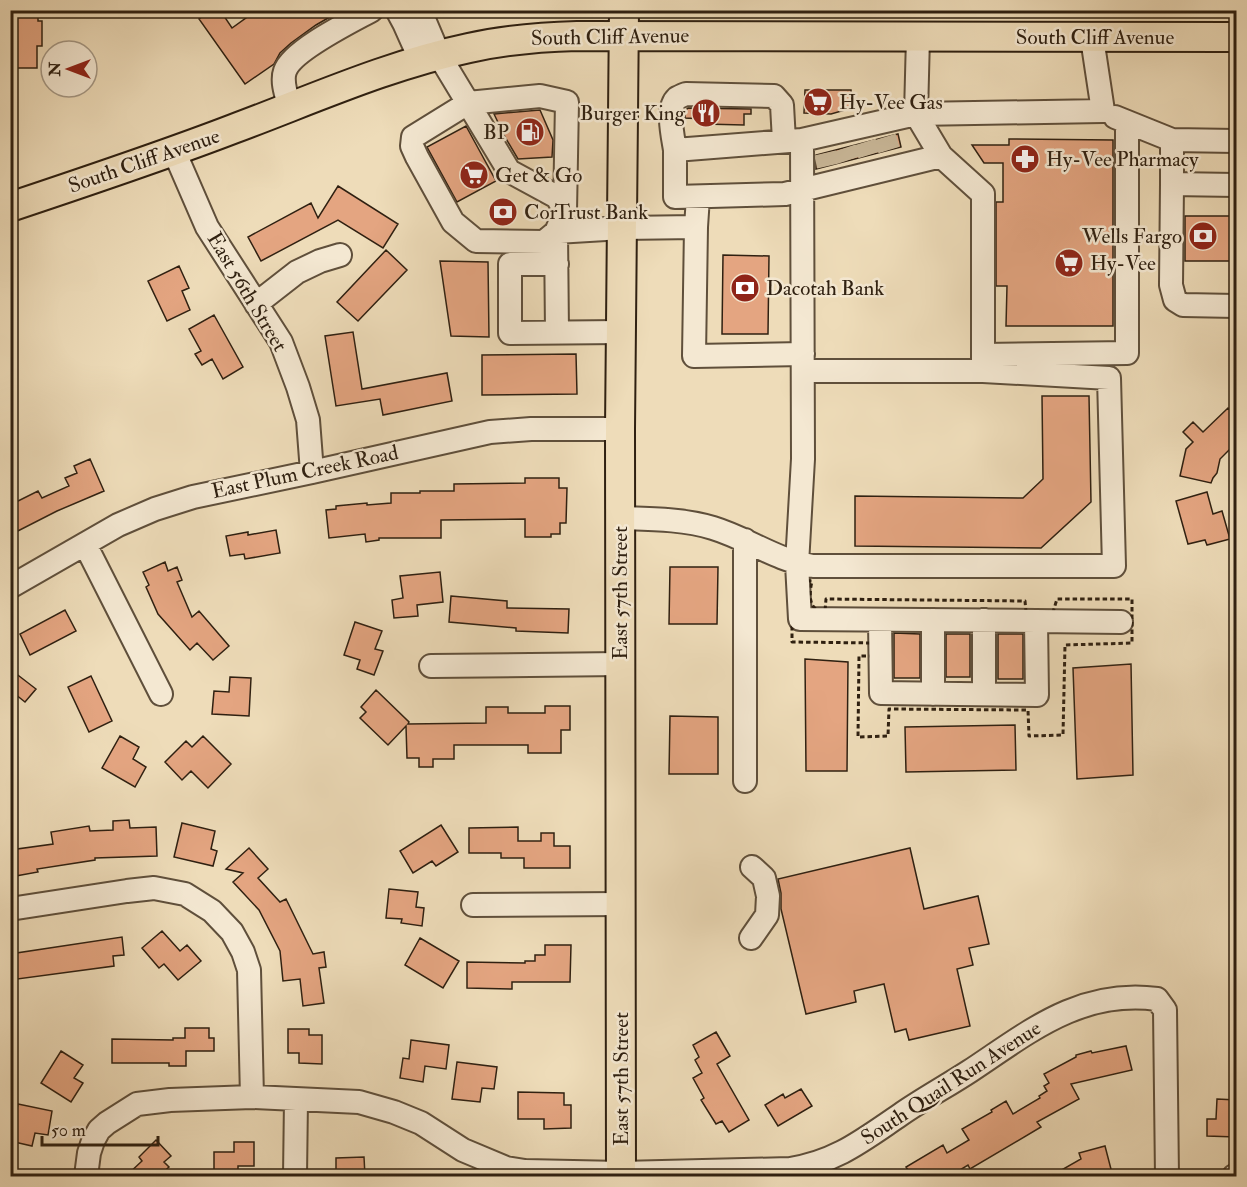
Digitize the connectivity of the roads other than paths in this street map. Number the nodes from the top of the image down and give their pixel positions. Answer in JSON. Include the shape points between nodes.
{"nodes":[{"id":1,"x":372,"y":10,"type":"edge"},
{"id":2,"x":397,"y":10,"type":"edge"},
{"id":3,"x":420,"y":10,"type":"edge"},
{"id":4,"x":624,"y":23,"type":"edge"},
{"id":5,"x":918,"y":37,"type":"junction"},
{"id":6,"x":1236,"y":37,"type":"edge"},
{"id":7,"x":1092,"y":38,"type":"junction"},
{"id":8,"x":430,"y":58,"type":"junction"},
{"id":9,"x":468,"y":103,"type":"junction"},
{"id":10,"x":290,"y":108,"type":"junction"},
{"id":11,"x":1103,"y":111,"type":"junction"},
{"id":12,"x":916,"y":114,"type":"junction"},
{"id":13,"x":1127,"y":122,"type":"junction"},
{"id":14,"x":1172,"y":140,"type":"junction"},
{"id":15,"x":1236,"y":141,"type":"edge"},
{"id":16,"x":675,"y":150,"type":"junction"},
{"id":17,"x":846,"y":150,"type":"junction"},
{"id":18,"x":174,"y":151,"type":"junction"},
{"id":19,"x":942,"y":156,"type":"junction"},
{"id":20,"x":1172,"y":184,"type":"junction"},
{"id":21,"x":1236,"y":185,"type":"edge"},
{"id":22,"x":803,"y":189,"type":"junction"},
{"id":23,"x":698,"y":197,"type":"junction"},
{"id":24,"x":10,"y":207,"type":"edge"},
{"id":25,"x":565,"y":211,"type":"junction"},
{"id":26,"x":696,"y":227,"type":"junction"},
{"id":27,"x":622,"y":228,"type":"junction"},
{"id":28,"x":556,"y":232,"type":"junction"},
{"id":29,"x":340,"y":255,"type":"dead end"},
{"id":30,"x":557,"y":264,"type":"junction"},
{"id":31,"x":256,"y":304,"type":"junction"},
{"id":32,"x":1236,"y":306,"type":"edge"},
{"id":33,"x":557,"y":332,"type":"junction"},
{"id":34,"x":621,"y":332,"type":"junction"},
{"id":35,"x":803,"y":363,"type":"junction"},
{"id":36,"x":983,"y":363,"type":"junction"},
{"id":37,"x":620,"y":429,"type":"junction"},
{"id":38,"x":312,"y":472,"type":"junction"},
{"id":39,"x":620,"y":518,"type":"junction"},
{"id":40,"x":745,"y":540,"type":"junction"},
{"id":41,"x":85,"y":544,"type":"junction"},
{"id":42,"x":797,"y":564,"type":"junction"},
{"id":43,"x":10,"y":587,"type":"edge"},
{"id":44,"x":880,"y":620,"type":"junction"},
{"id":45,"x":933,"y":620,"type":"junction"},
{"id":46,"x":984,"y":620,"type":"junction"},
{"id":47,"x":1036,"y":621,"type":"junction"},
{"id":48,"x":1122,"y":622,"type":"dead end"},
{"id":49,"x":621,"y":664,"type":"junction"},
{"id":50,"x":431,"y":666,"type":"dead end"},
{"id":51,"x":161,"y":694,"type":"dead end"},
{"id":52,"x":933,"y":694,"type":"junction"},
{"id":53,"x":984,"y":694,"type":"junction"},
{"id":54,"x":745,"y":781,"type":"dead end"},
{"id":55,"x":752,"y":867,"type":"dead end"},
{"id":56,"x":621,"y":904,"type":"junction"},
{"id":57,"x":474,"y":905,"type":"dead end"},
{"id":58,"x":10,"y":909,"type":"edge"},
{"id":59,"x":751,"y":938,"type":"dead end"},
{"id":60,"x":252,"y":1097,"type":"junction"},
{"id":61,"x":296,"y":1100,"type":"junction"},
{"id":62,"x":621,"y":1175,"type":"edge"},
{"id":63,"x":86,"y":1176,"type":"edge"},
{"id":64,"x":295,"y":1176,"type":"edge"},
{"id":65,"x":1167,"y":1176,"type":"edge"}],
"edges":[{"from":1,"to":10,"type":"street","via":[[297,55],[287,66],[284,84]]},
{"from":2,"to":8,"type":"street"},
{"from":3,"to":8,"type":"street"},
{"from":4,"to":5,"type":"main road","name":"South Cliff Avenue"},
{"from":4,"to":8,"type":"main road","name":"South Cliff Avenue","via":[[577,36],[525,39]]},
{"from":4,"to":27,"type":"main road","name":"East 57th Street"},
{"from":5,"to":7,"type":"main road","name":"South Cliff Avenue"},
{"from":5,"to":12,"type":"street"},
{"from":6,"to":7,"type":"main road","name":"South Cliff Avenue"},
{"from":7,"to":11,"type":"street"},
{"from":8,"to":9,"type":"street"},
{"from":8,"to":10,"type":"main road","name":"South Cliff Avenue"},
{"from":9,"to":25,"type":"street","via":[[509,171],[558,197]]},
{"from":9,"to":25,"type":"street","via":[[540,96],[567,102]]},
{"from":9,"to":28,"type":"street","via":[[413,137],[417,158],[453,222],[476,241],[544,242]]},
{"from":10,"to":18,"type":"main road","name":"South Cliff Avenue"},
{"from":11,"to":12,"type":"street"},
{"from":11,"to":13,"type":"street"},
{"from":12,"to":17,"type":"street"},
{"from":12,"to":19,"type":"street"},
{"from":13,"to":14,"type":"street"},
{"from":13,"to":36,"type":"street","via":[[1127,353]]},
{"from":14,"to":15,"type":"street"},
{"from":14,"to":20,"type":"street"},
{"from":16,"to":17,"type":"street"},
{"from":16,"to":17,"type":"street","via":[[672,105],[686,94],[774,96]]},
{"from":16,"to":23,"type":"street","via":[[675,197]]},
{"from":17,"to":19,"type":"street"},
{"from":17,"to":22,"type":"street"},
{"from":17,"to":22,"type":"street"},
{"from":18,"to":24,"type":"main road","name":"South Cliff Avenue"},
{"from":18,"to":31,"type":"street","name":"East 56th Street","via":[[207,227]]},
{"from":19,"to":36,"type":"street","via":[[983,194]]},
{"from":20,"to":21,"type":"street"},
{"from":20,"to":32,"type":"street","via":[[1171,285],[1175,300],[1183,305]]},
{"from":22,"to":23,"type":"street","via":[[785,194]]},
{"from":22,"to":35,"type":"street"},
{"from":23,"to":26,"type":"street"},
{"from":25,"to":28,"type":"street"},
{"from":26,"to":27,"type":"street"},
{"from":26,"to":35,"type":"street","via":[[694,356]]},
{"from":27,"to":28,"type":"street"},
{"from":27,"to":34,"type":"main road","name":"East 57th Street"},
{"from":28,"to":30,"type":"street"},
{"from":29,"to":31,"type":"street","via":[[297,272]]},
{"from":30,"to":33,"type":"street"},
{"from":30,"to":33,"type":"street","via":[[510,264],[510,333]]},
{"from":31,"to":38,"type":"street","name":"East 56th Street","via":[[281,342],[298,387],[308,420]]},
{"from":33,"to":34,"type":"street"},
{"from":34,"to":37,"type":"main road","name":"East 57th Street"},
{"from":35,"to":36,"type":"street"},
{"from":35,"to":42,"type":"street"},
{"from":36,"to":42,"type":"street","via":[[1109,378],[1114,566]]},
{"from":37,"to":38,"type":"street","name":"East Plum Creek Road","via":[[490,432]]},
{"from":37,"to":39,"type":"main road","name":"East 57th Street"},
{"from":38,"to":41,"type":"street","name":"East Plum Creek Road","via":[[155,509]]},
{"from":39,"to":40,"type":"street","via":[[685,523]]},
{"from":39,"to":49,"type":"main road","name":"East 57th Street"},
{"from":40,"to":42,"type":"street"},
{"from":40,"to":54,"type":"street"},
{"from":41,"to":43,"type":"street","name":"East Plum Creek Road"},
{"from":41,"to":51,"type":"street"},
{"from":42,"to":44,"type":"street","via":[[800,619]]},
{"from":44,"to":45,"type":"street"},
{"from":44,"to":52,"type":"street","via":[[881,693]]},
{"from":45,"to":46,"type":"street"},
{"from":45,"to":52,"type":"street"},
{"from":46,"to":47,"type":"street"},
{"from":46,"to":53,"type":"street"},
{"from":47,"to":48,"type":"street"},
{"from":47,"to":53,"type":"street","via":[[1037,695]]},
{"from":49,"to":50,"type":"street"},
{"from":49,"to":56,"type":"main road","name":"East 57th Street"},
{"from":52,"to":53,"type":"street"},
{"from":55,"to":59,"type":"street","via":[[764,878],[768,896],[767,915]]},
{"from":56,"to":57,"type":"street"},
{"from":56,"to":62,"type":"main road","name":"East 57th Street"},
{"from":58,"to":60,"type":"street","via":[[154,888],[185,894],[212,911],[232,932],[249,970]]},
{"from":60,"to":61,"type":"street","name":"South Quail Run Avenue"},
{"from":60,"to":63,"type":"street","name":"South Quail Run Avenue","via":[[137,1104],[99,1130],[89,1153]]},
{"from":61,"to":62,"type":"street","name":"South Quail Run Avenue","via":[[359,1102],[394,1112],[421,1123],[463,1150],[506,1168]]},
{"from":61,"to":64,"type":"street"},
{"from":62,"to":65,"type":"street","name":"South Quail Run Avenue","via":[[808,1166],[858,1143],[1018,1038],[1065,1012],[1096,1002],[1140,997],[1157,999],[1165,1010]]}]}
